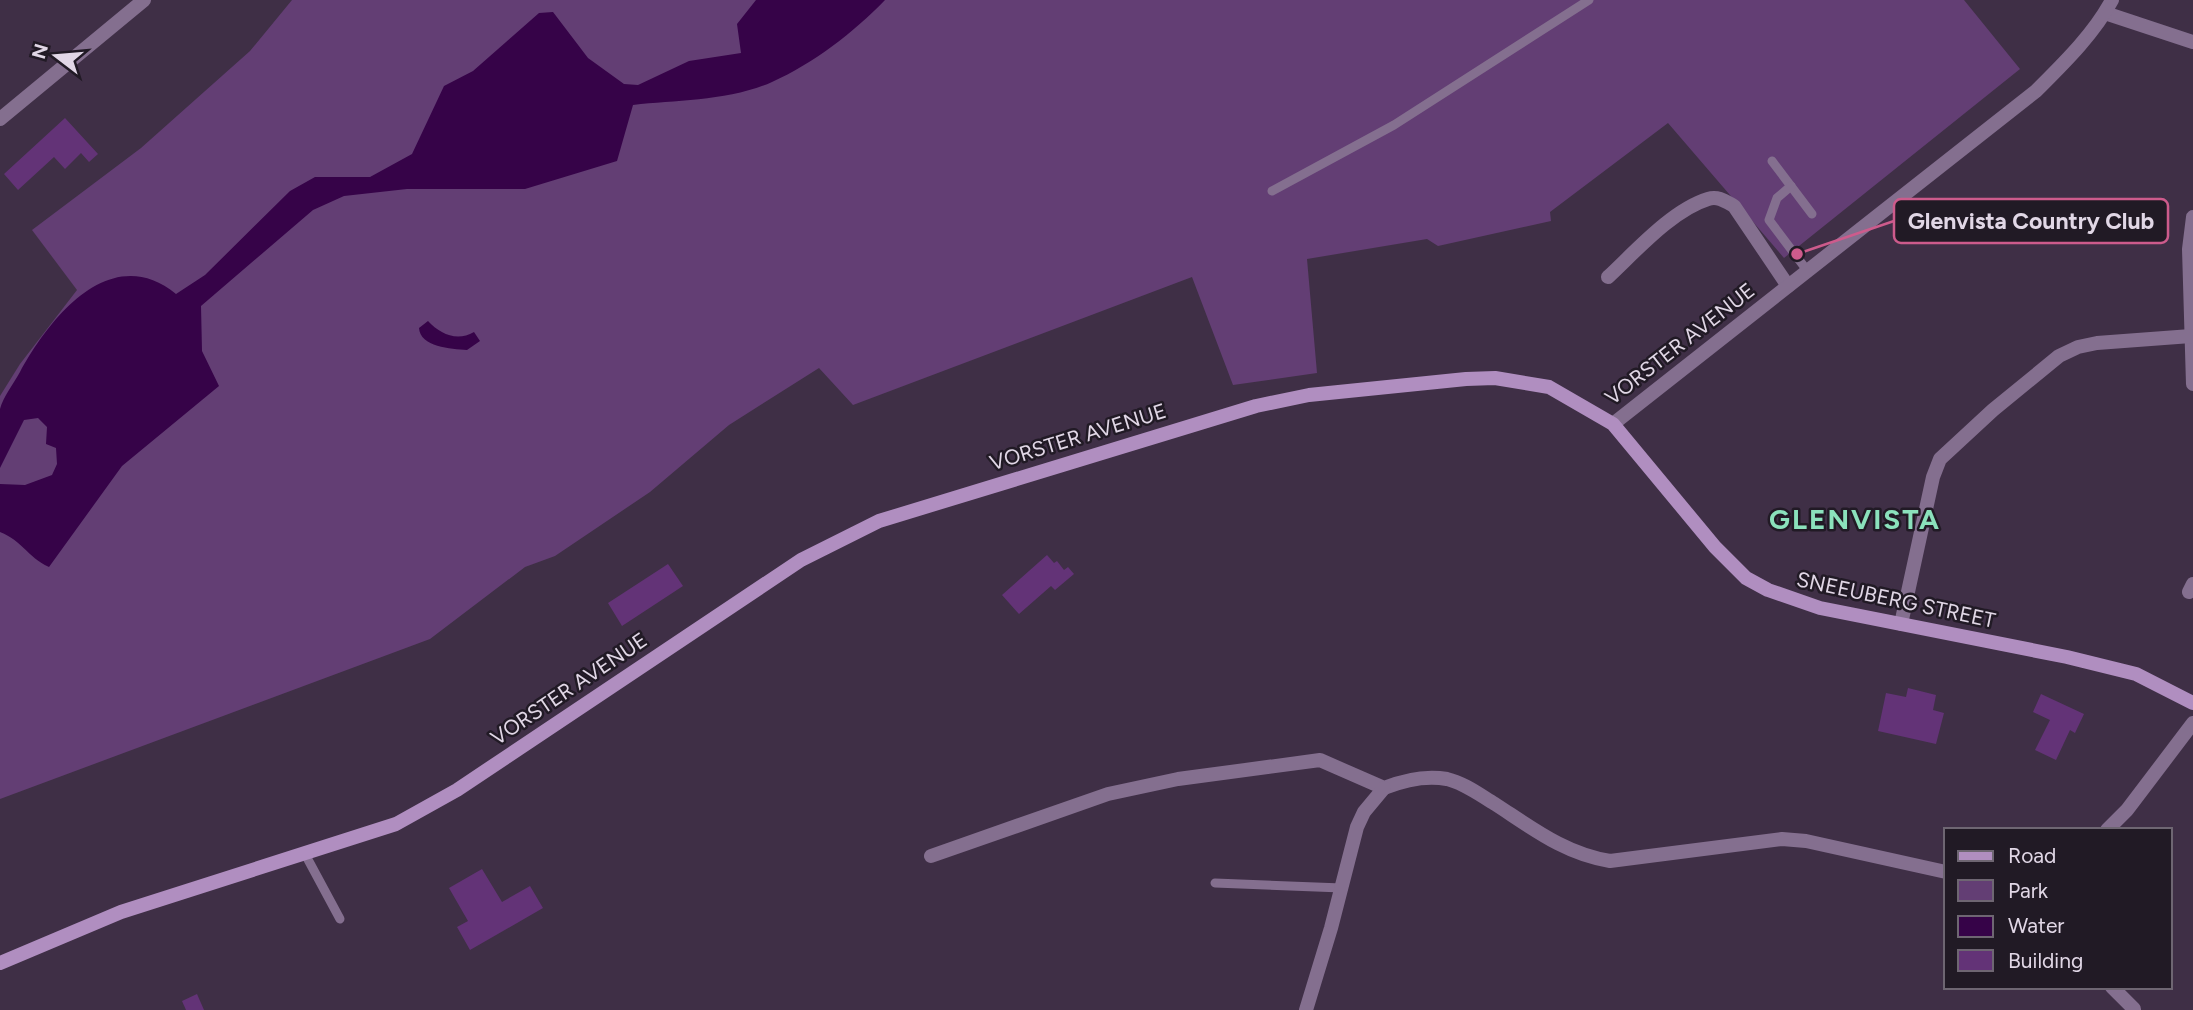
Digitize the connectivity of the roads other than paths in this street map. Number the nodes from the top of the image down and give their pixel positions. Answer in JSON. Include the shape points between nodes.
{"nodes":[{"id":1,"x":144,"y":0,"type":"edge"},
{"id":2,"x":1589,"y":0,"type":"edge"},
{"id":3,"x":2108,"y":7,"type":"edge"},
{"id":4,"x":2193,"y":42,"type":"edge"},
{"id":5,"x":0,"y":119,"type":"edge"},
{"id":6,"x":1772,"y":161,"type":"dead end"},
{"id":7,"x":1791,"y":186,"type":"junction"},
{"id":8,"x":1272,"y":191,"type":"dead end"},
{"id":9,"x":1812,"y":214,"type":"dead end"},
{"id":10,"x":2193,"y":217,"type":"edge"},
{"id":11,"x":1806,"y":269,"type":"junction"},
{"id":12,"x":1608,"y":278,"type":"dead end"},
{"id":13,"x":1788,"y":286,"type":"junction"},
{"id":14,"x":2191,"y":336,"type":"junction"},
{"id":15,"x":2193,"y":384,"type":"edge"},
{"id":16,"x":1613,"y":424,"type":"junction"},
{"id":17,"x":1901,"y":624,"type":"junction"},
{"id":18,"x":2193,"y":703,"type":"edge"},
{"id":19,"x":2193,"y":723,"type":"edge"},
{"id":20,"x":1384,"y":788,"type":"junction"},
{"id":21,"x":2110,"y":828,"type":"edge"},
{"id":22,"x":304,"y":854,"type":"junction"},
{"id":23,"x":931,"y":856,"type":"dead end"},
{"id":24,"x":1944,"y":872,"type":"edge"},
{"id":25,"x":1215,"y":883,"type":"dead end"},
{"id":26,"x":1342,"y":888,"type":"junction"},
{"id":27,"x":340,"y":919,"type":"dead end"},
{"id":28,"x":0,"y":963,"type":"edge"},
{"id":29,"x":2114,"y":989,"type":"edge"},
{"id":30,"x":2134,"y":1009,"type":"edge"},
{"id":31,"x":1306,"y":1010,"type":"edge"}],
"edges":[{"from":1,"to":5,"type":"street"},
{"from":2,"to":8,"type":"lane","via":[[1394,125]]},
{"from":3,"to":4,"type":"street"},
{"from":3,"to":11,"type":"street","name":"VORSTER AVENUE","via":[[2036,91]]},
{"from":6,"to":7,"type":"lane"},
{"from":7,"to":9,"type":"lane"},
{"from":7,"to":11,"type":"lane","via":[[1777,198],[1769,220]]},
{"from":10,"to":14,"type":"street"},
{"from":11,"to":13,"type":"street","name":"VORSTER AVENUE"},
{"from":12,"to":13,"type":"street","via":[[1680,215],[1709,198],[1720,198],[1734,206]]},
{"from":13,"to":16,"type":"street","name":"VORSTER AVENUE"},
{"from":14,"to":15,"type":"street"},
{"from":14,"to":17,"type":"street","via":[[2078,347],[2059,356],[1948,449],[1933,477]]},
{"from":16,"to":17,"type":"main road","name":"SNEEUBERG STREET","via":[[1746,578],[1780,596],[1820,608]]},
{"from":16,"to":22,"type":"main road","name":"VORSTER AVENUE","via":[[1549,387],[1495,378],[1309,395],[1168,431],[917,508],[801,560],[421,812]]},
{"from":17,"to":18,"type":"main road","name":"SNEEUBERG STREET","via":[[2136,674]]},
{"from":19,"to":21,"type":"street"},
{"from":20,"to":23,"type":"street","via":[[1320,760],[1178,779],[1108,794]]},
{"from":20,"to":24,"type":"street","via":[[1404,780],[1448,780],[1475,791],[1565,849],[1587,858],[1610,861],[1782,839]]},
{"from":20,"to":26,"type":"street","via":[[1364,812]]},
{"from":22,"to":27,"type":"lane"},
{"from":22,"to":28,"type":"main road","name":"VORSTER AVENUE","via":[[121,912]]},
{"from":25,"to":26,"type":"lane"},
{"from":26,"to":31,"type":"street"},
{"from":29,"to":30,"type":"street"}]}
